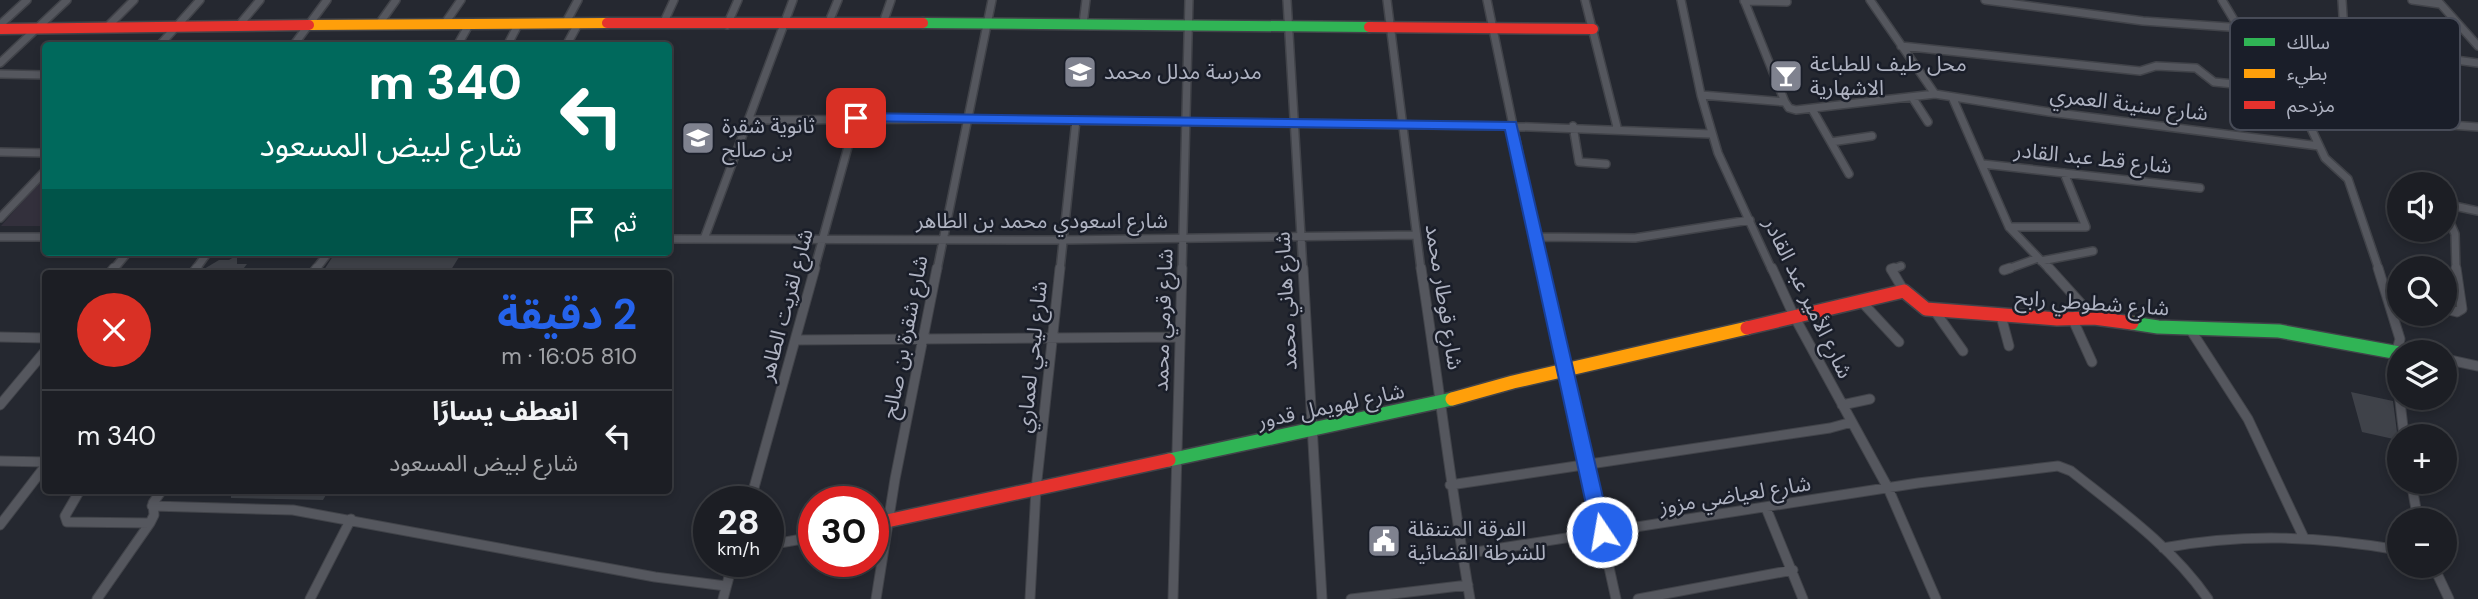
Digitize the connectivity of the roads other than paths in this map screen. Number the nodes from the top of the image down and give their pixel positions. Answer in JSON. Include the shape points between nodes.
{"nodes":[{"id":1,"x":27,"y":0,"type":"edge"},
{"id":2,"x":67,"y":0,"type":"edge"},
{"id":3,"x":134,"y":0,"type":"edge"},
{"id":4,"x":200,"y":0,"type":"edge"},
{"id":5,"x":260,"y":0,"type":"edge"},
{"id":6,"x":327,"y":0,"type":"edge"},
{"id":7,"x":396,"y":0,"type":"edge"},
{"id":8,"x":461,"y":0,"type":"edge"},
{"id":9,"x":578,"y":0,"type":"edge"},
{"id":10,"x":674,"y":0,"type":"edge"},
{"id":11,"x":738,"y":0,"type":"edge"},
{"id":12,"x":793,"y":0,"type":"edge"},
{"id":13,"x":838,"y":0,"type":"edge"},
{"id":14,"x":891,"y":0,"type":"edge"},
{"id":15,"x":992,"y":0,"type":"edge"},
{"id":16,"x":1086,"y":0,"type":"edge"},
{"id":17,"x":1189,"y":0,"type":"edge"},
{"id":18,"x":1287,"y":0,"type":"edge"},
{"id":19,"x":1387,"y":0,"type":"edge"},
{"id":20,"x":1487,"y":0,"type":"edge"},
{"id":21,"x":1585,"y":0,"type":"edge"},
{"id":22,"x":1681,"y":0,"type":"edge"},
{"id":23,"x":1744,"y":0,"type":"edge"},
{"id":24,"x":1870,"y":0,"type":"edge"},
{"id":25,"x":1987,"y":0,"type":"edge"},
{"id":26,"x":2222,"y":0,"type":"edge"},
{"id":27,"x":2342,"y":0,"type":"edge"},
{"id":28,"x":2412,"y":0,"type":"edge"},
{"id":29,"x":1787,"y":2,"type":"dead end"},
{"id":30,"x":2439,"y":2,"type":"edge"},
{"id":31,"x":2233,"y":18,"type":"edge"},
{"id":32,"x":2343,"y":18,"type":"edge"},
{"id":33,"x":2453,"y":18,"type":"edge"},
{"id":34,"x":444,"y":23,"type":"junction"},
{"id":35,"x":470,"y":23,"type":"junction"},
{"id":36,"x":519,"y":23,"type":"junction"},
{"id":37,"x":883,"y":23,"type":"junction"},
{"id":38,"x":987,"y":23,"type":"junction"},
{"id":39,"x":240,"y":24,"type":"junction"},
{"id":40,"x":379,"y":24,"type":"junction"},
{"id":41,"x":571,"y":24,"type":"junction"},
{"id":42,"x":663,"y":24,"type":"junction"},
{"id":43,"x":782,"y":24,"type":"junction"},
{"id":44,"x":828,"y":24,"type":"junction"},
{"id":45,"x":1083,"y":24,"type":"junction"},
{"id":46,"x":1188,"y":24,"type":"junction"},
{"id":47,"x":1,"y":25,"type":"edge"},
{"id":48,"x":727,"y":25,"type":"junction"},
{"id":49,"x":175,"y":26,"type":"junction"},
{"id":50,"x":309,"y":26,"type":"junction"},
{"id":51,"x":1288,"y":26,"type":"junction"},
{"id":52,"x":2460,"y":26,"type":"edge"},
{"id":53,"x":33,"y":27,"type":"junction"},
{"id":54,"x":107,"y":27,"type":"junction"},
{"id":55,"x":1390,"y":27,"type":"junction"},
{"id":56,"x":1493,"y":27,"type":"junction"},
{"id":57,"x":2230,"y":27,"type":"edge"},
{"id":58,"x":1593,"y":29,"type":"junction"},
{"id":59,"x":162,"y":42,"type":"edge"},
{"id":60,"x":296,"y":42,"type":"edge"},
{"id":61,"x":459,"y":42,"type":"edge"},
{"id":62,"x":509,"y":42,"type":"edge"},
{"id":63,"x":567,"y":42,"type":"edge"},
{"id":64,"x":2478,"y":46,"type":"edge"},
{"id":65,"x":1901,"y":47,"type":"junction"},
{"id":66,"x":2460,"y":61,"type":"edge"},
{"id":67,"x":0,"y":62,"type":"edge"},
{"id":68,"x":2478,"y":63,"type":"edge"},
{"id":69,"x":0,"y":74,"type":"edge"},
{"id":70,"x":42,"y":75,"type":"edge"},
{"id":71,"x":2230,"y":84,"type":"edge"},
{"id":72,"x":1935,"y":94,"type":"junction"},
{"id":73,"x":1701,"y":95,"type":"junction"},
{"id":74,"x":1912,"y":97,"type":"junction"},
{"id":75,"x":1953,"y":99,"type":"junction"},
{"id":76,"x":1785,"y":102,"type":"junction"},
{"id":77,"x":1812,"y":109,"type":"junction"},
{"id":78,"x":856,"y":118,"type":"junction"},
{"id":79,"x":970,"y":118,"type":"junction"},
{"id":80,"x":749,"y":120,"type":"junction"},
{"id":81,"x":1076,"y":120,"type":"junction"},
{"id":82,"x":1185,"y":122,"type":"junction"},
{"id":83,"x":1928,"y":122,"type":"dead end"},
{"id":84,"x":1294,"y":124,"type":"junction"},
{"id":85,"x":1404,"y":125,"type":"junction"},
{"id":86,"x":1511,"y":125,"type":"junction"},
{"id":87,"x":1573,"y":125,"type":"junction"},
{"id":88,"x":2460,"y":126,"type":"edge"},
{"id":89,"x":1617,"y":127,"type":"junction"},
{"id":90,"x":2478,"y":127,"type":"edge"},
{"id":91,"x":2312,"y":130,"type":"edge"},
{"id":92,"x":1711,"y":134,"type":"junction"},
{"id":93,"x":1872,"y":136,"type":"dead end"},
{"id":94,"x":1831,"y":142,"type":"junction"},
{"id":95,"x":2319,"y":146,"type":"junction"},
{"id":96,"x":0,"y":152,"type":"edge"},
{"id":97,"x":42,"y":153,"type":"edge"},
{"id":98,"x":1606,"y":164,"type":"dead end"},
{"id":99,"x":1983,"y":164,"type":"junction"},
{"id":100,"x":2064,"y":173,"type":"junction"},
{"id":101,"x":42,"y":174,"type":"edge"},
{"id":102,"x":1849,"y":174,"type":"dead end"},
{"id":103,"x":2200,"y":188,"type":"dead end"},
{"id":104,"x":2457,"y":207,"type":"edge"},
{"id":105,"x":2478,"y":211,"type":"edge"},
{"id":106,"x":0,"y":218,"type":"edge"},
{"id":107,"x":1750,"y":220,"type":"junction"},
{"id":108,"x":2009,"y":227,"type":"junction"},
{"id":109,"x":1416,"y":235,"type":"junction"},
{"id":110,"x":0,"y":237,"type":"edge"},
{"id":111,"x":42,"y":237,"type":"edge"},
{"id":112,"x":942,"y":237,"type":"junction"},
{"id":113,"x":1299,"y":237,"type":"junction"},
{"id":114,"x":1537,"y":237,"type":"junction"},
{"id":115,"x":1183,"y":238,"type":"junction"},
{"id":116,"x":672,"y":239,"type":"edge"},
{"id":117,"x":704,"y":239,"type":"junction"},
{"id":118,"x":822,"y":239,"type":"junction"},
{"id":119,"x":1063,"y":240,"type":"junction"},
{"id":120,"x":2093,"y":251,"type":"dead end"},
{"id":121,"x":125,"y":256,"type":"edge"},
{"id":122,"x":326,"y":256,"type":"edge"},
{"id":123,"x":2039,"y":260,"type":"junction"},
{"id":124,"x":1901,"y":267,"type":"dead end"},
{"id":125,"x":113,"y":270,"type":"edge"},
{"id":126,"x":315,"y":270,"type":"edge"},
{"id":127,"x":2004,"y":270,"type":"dead end"},
{"id":128,"x":2457,"y":277,"type":"edge"},
{"id":129,"x":1904,"y":290,"type":"junction"},
{"id":130,"x":2387,"y":293,"type":"edge"},
{"id":131,"x":1860,"y":300,"type":"junction"},
{"id":132,"x":1934,"y":310,"type":"junction"},
{"id":133,"x":2457,"y":312,"type":"edge"},
{"id":134,"x":1794,"y":316,"type":"junction"},
{"id":135,"x":2001,"y":316,"type":"junction"},
{"id":136,"x":2094,"y":318,"type":"junction"},
{"id":137,"x":2074,"y":320,"type":"junction"},
{"id":138,"x":2190,"y":328,"type":"junction"},
{"id":139,"x":0,"y":337,"type":"edge"},
{"id":140,"x":1180,"y":337,"type":"junction"},
{"id":141,"x":42,"y":338,"type":"edge"},
{"id":142,"x":922,"y":338,"type":"junction"},
{"id":143,"x":1052,"y":338,"type":"junction"},
{"id":144,"x":796,"y":340,"type":"junction"},
{"id":145,"x":1899,"y":342,"type":"dead end"},
{"id":146,"x":2009,"y":346,"type":"dead end"},
{"id":147,"x":2387,"y":346,"type":"edge"},
{"id":148,"x":1963,"y":351,"type":"dead end"},
{"id":149,"x":42,"y":355,"type":"edge"},
{"id":150,"x":2092,"y":362,"type":"dead end"},
{"id":151,"x":2457,"y":362,"type":"edge"},
{"id":152,"x":2478,"y":366,"type":"edge"},
{"id":153,"x":1567,"y":370,"type":"junction"},
{"id":154,"x":1870,"y":399,"type":"dead end"},
{"id":155,"x":1442,"y":402,"type":"junction"},
{"id":156,"x":0,"y":405,"type":"edge"},
{"id":157,"x":1842,"y":405,"type":"junction"},
{"id":158,"x":1852,"y":422,"type":"junction"},
{"id":159,"x":1310,"y":430,"type":"junction"},
{"id":160,"x":1176,"y":458,"type":"junction"},
{"id":161,"x":0,"y":461,"type":"edge"},
{"id":162,"x":42,"y":463,"type":"edge"},
{"id":163,"x":1587,"y":467,"type":"junction"},
{"id":164,"x":42,"y":468,"type":"edge"},
{"id":165,"x":1450,"y":485,"type":"junction"},
{"id":166,"x":755,"y":486,"type":"edge"},
{"id":167,"x":1888,"y":488,"type":"junction"},
{"id":168,"x":1036,"y":489,"type":"junction"},
{"id":169,"x":77,"y":494,"type":"edge"},
{"id":170,"x":160,"y":494,"type":"edge"},
{"id":171,"x":152,"y":506,"type":"junction"},
{"id":172,"x":1766,"y":508,"type":"junction"},
{"id":173,"x":889,"y":510,"type":"edge"},
{"id":174,"x":351,"y":519,"type":"junction"},
{"id":175,"x":889,"y":520,"type":"edge"},
{"id":176,"x":150,"y":523,"type":"junction"},
{"id":177,"x":0,"y":525,"type":"edge"},
{"id":178,"x":1602,"y":532,"type":"junction"},
{"id":179,"x":2303,"y":536,"type":"junction"},
{"id":180,"x":2163,"y":548,"type":"junction"},
{"id":181,"x":2387,"y":548,"type":"edge"},
{"id":182,"x":1463,"y":554,"type":"junction"},
{"id":183,"x":1793,"y":570,"type":"junction"},
{"id":184,"x":729,"y":577,"type":"edge"},
{"id":185,"x":879,"y":577,"type":"edge"},
{"id":186,"x":2439,"y":578,"type":"edge"},
{"id":187,"x":1468,"y":585,"type":"junction"},
{"id":188,"x":726,"y":586,"type":"junction"},
{"id":189,"x":97,"y":599,"type":"edge"},
{"id":190,"x":310,"y":599,"type":"edge"},
{"id":191,"x":723,"y":599,"type":"edge"},
{"id":192,"x":876,"y":599,"type":"edge"},
{"id":193,"x":1030,"y":599,"type":"edge"},
{"id":194,"x":1173,"y":599,"type":"edge"},
{"id":195,"x":1322,"y":599,"type":"edge"},
{"id":196,"x":1351,"y":599,"type":"edge"},
{"id":197,"x":1470,"y":599,"type":"edge"},
{"id":198,"x":1616,"y":599,"type":"edge"},
{"id":199,"x":1637,"y":599,"type":"edge"},
{"id":200,"x":1803,"y":599,"type":"edge"},
{"id":201,"x":1936,"y":599,"type":"edge"},
{"id":202,"x":2208,"y":599,"type":"edge"},
{"id":203,"x":2449,"y":599,"type":"edge"}],
"edges":[{"from":1,"to":47,"type":"street"},
{"from":2,"to":53,"type":"street"},
{"from":3,"to":54,"type":"street"},
{"from":4,"to":49,"type":"street"},
{"from":5,"to":39,"type":"street"},
{"from":6,"to":50,"type":"street"},
{"from":7,"to":40,"type":"street"},
{"from":8,"to":34,"type":"street"},
{"from":9,"to":41,"type":"street"},
{"from":10,"to":42,"type":"street"},
{"from":11,"to":48,"type":"street"},
{"from":12,"to":43,"type":"street"},
{"from":13,"to":44,"type":"street"},
{"from":14,"to":37,"type":"street"},
{"from":15,"to":38,"type":"street","name":"شارع شقرة بن صالح"},
{"from":16,"to":45,"type":"street"},
{"from":17,"to":46,"type":"street","name":"شارع قرمي محمد"},
{"from":18,"to":51,"type":"street","name":"شارع هاني محمد"},
{"from":19,"to":55,"type":"street","name":"شارع قوطار محمد"},
{"from":20,"to":56,"type":"street"},
{"from":21,"to":58,"type":"street"},
{"from":22,"to":73,"type":"street","name":"شارع الأمير عبد القادر"},
{"from":23,"to":29,"type":"street"},
{"from":23,"to":76,"type":"street"},
{"from":24,"to":65,"type":"street"},
{"from":25,"to":57,"type":"street","via":[[2143,21]]},
{"from":26,"to":31,"type":"street"},
{"from":27,"to":32,"type":"street"},
{"from":28,"to":30,"type":"street"},
{"from":30,"to":33,"type":"street"},
{"from":34,"to":35,"type":"street"},
{"from":34,"to":40,"type":"street"},
{"from":35,"to":36,"type":"street"},
{"from":35,"to":61,"type":"street"},
{"from":36,"to":41,"type":"street"},
{"from":36,"to":62,"type":"street"},
{"from":37,"to":38,"type":"street"},
{"from":37,"to":44,"type":"street"},
{"from":38,"to":45,"type":"street"},
{"from":38,"to":79,"type":"street","name":"شارع شقرة بن صالح"},
{"from":39,"to":49,"type":"street"},
{"from":39,"to":50,"type":"street"},
{"from":40,"to":50,"type":"street"},
{"from":41,"to":42,"type":"street"},
{"from":41,"to":63,"type":"street"},
{"from":42,"to":48,"type":"street"},
{"from":43,"to":44,"type":"street"},
{"from":43,"to":48,"type":"street"},
{"from":43,"to":80,"type":"street"},
{"from":45,"to":46,"type":"street"},
{"from":46,"to":51,"type":"street"},
{"from":46,"to":82,"type":"street","name":"شارع قرمي محمد"},
{"from":47,"to":53,"type":"street"},
{"from":49,"to":54,"type":"street"},
{"from":49,"to":59,"type":"street"},
{"from":50,"to":60,"type":"street"},
{"from":51,"to":55,"type":"street"},
{"from":51,"to":84,"type":"street","name":"شارع هاني محمد"},
{"from":52,"to":64,"type":"street"},
{"from":53,"to":54,"type":"street"},
{"from":53,"to":67,"type":"street"},
{"from":55,"to":56,"type":"street"},
{"from":55,"to":85,"type":"street","name":"شارع قوطار محمد"},
{"from":56,"to":58,"type":"street"},
{"from":56,"to":86,"type":"street"},
{"from":58,"to":89,"type":"street"},
{"from":65,"to":71,"type":"street","via":[[2140,71],[2155,66],[2196,68],[2214,82]]},
{"from":65,"to":72,"type":"street"},
{"from":66,"to":68,"type":"street"},
{"from":69,"to":70,"type":"street"},
{"from":72,"to":74,"type":"street"},
{"from":72,"to":75,"type":"street","name":"شارع سنينة العمري"},
{"from":73,"to":76,"type":"street"},
{"from":73,"to":92,"type":"street","name":"شارع الأمير عبد القادر"},
{"from":74,"to":77,"type":"street"},
{"from":74,"to":83,"type":"street"},
{"from":75,"to":95,"type":"street","name":"شارع سنينة العمري"},
{"from":75,"to":99,"type":"street"},
{"from":76,"to":77,"type":"street","via":[[1792,109]]},
{"from":77,"to":94,"type":"street"},
{"from":78,"to":79,"type":"street"},
{"from":78,"to":80,"type":"street"},
{"from":78,"to":118,"type":"street","name":"شارع لقريت الطاهر"},
{"from":79,"to":81,"type":"street"},
{"from":79,"to":112,"type":"street","name":"شارع شقرة بن صالح"},
{"from":80,"to":117,"type":"street"},
{"from":81,"to":82,"type":"street"},
{"from":81,"to":119,"type":"street","name":"شارع ليحي لعماري"},
{"from":82,"to":84,"type":"street"},
{"from":82,"to":115,"type":"street","name":"شارع قرمي محمد"},
{"from":84,"to":85,"type":"street"},
{"from":84,"to":113,"type":"street","name":"شارع هاني محمد"},
{"from":85,"to":86,"type":"street"},
{"from":85,"to":109,"type":"street","name":"شارع قوطار محمد"},
{"from":86,"to":87,"type":"street"},
{"from":86,"to":114,"type":"street"},
{"from":87,"to":89,"type":"street"},
{"from":87,"to":98,"type":"street","via":[[1580,162]]},
{"from":88,"to":90,"type":"street"},
{"from":89,"to":92,"type":"street"},
{"from":91,"to":95,"type":"street"},
{"from":92,"to":107,"type":"street","name":"شارع الأمير عبد القادر"},
{"from":93,"to":94,"type":"street"},
{"from":94,"to":102,"type":"street"},
{"from":95,"to":130,"type":"street","via":[[2348,179]]},
{"from":96,"to":97,"type":"street"},
{"from":99,"to":100,"type":"street","name":"شارع قط عبد القادر"},
{"from":99,"to":108,"type":"street"},
{"from":100,"to":103,"type":"street","name":"شارع قط عبد القادر"},
{"from":100,"to":108,"type":"street","via":[[2086,227]]},
{"from":101,"to":106,"type":"street"},
{"from":104,"to":105,"type":"street"},
{"from":107,"to":114,"type":"street","via":[[1635,238]]},
{"from":107,"to":134,"type":"street","name":"شارع الأمير عبد القادر"},
{"from":108,"to":123,"type":"street"},
{"from":109,"to":113,"type":"street","name":"شارع اسعودي محمد بن الطاهر"},
{"from":109,"to":155,"type":"street","name":"شارع قوطار محمد"},
{"from":110,"to":111,"type":"street"},
{"from":112,"to":118,"type":"street","name":"شارع اسعودي محمد بن الطاهر"},
{"from":112,"to":119,"type":"street","name":"شارع اسعودي محمد بن الطاهر"},
{"from":112,"to":142,"type":"street","name":"شارع شقرة بن صالح"},
{"from":113,"to":115,"type":"street","name":"شارع اسعودي محمد بن الطاهر"},
{"from":113,"to":159,"type":"street","name":"شارع هاني محمد"},
{"from":114,"to":153,"type":"street"},
{"from":115,"to":119,"type":"street","name":"شارع اسعودي محمد بن الطاهر"},
{"from":115,"to":140,"type":"street","name":"شارع قرمي محمد"},
{"from":116,"to":117,"type":"street","name":"شارع اسعودي محمد بن الطاهر"},
{"from":117,"to":118,"type":"street","name":"شارع اسعودي محمد بن الطاهر"},
{"from":118,"to":144,"type":"street","name":"شارع لقريت الطاهر"},
{"from":119,"to":143,"type":"street","name":"شارع ليحي لعماري"},
{"from":120,"to":123,"type":"street"},
{"from":121,"to":125,"type":"street"},
{"from":122,"to":126,"type":"street"},
{"from":123,"to":127,"type":"street"},
{"from":123,"to":136,"type":"street"},
{"from":124,"to":129,"type":"street","via":[[1891,269]]},
{"from":128,"to":133,"type":"street","via":[[2462,309]]},
{"from":129,"to":131,"type":"street"},
{"from":129,"to":132,"type":"street","name":"شارع شطوطي رابح","via":[[1918,305]]},
{"from":131,"to":134,"type":"street"},
{"from":131,"to":145,"type":"street"},
{"from":132,"to":135,"type":"street","name":"شارع شطوطي رابح"},
{"from":132,"to":148,"type":"street"},
{"from":134,"to":153,"type":"street","name":"شارع لهويمل قدور"},
{"from":134,"to":157,"type":"street","name":"شارع الأمير عبد القادر"},
{"from":135,"to":137,"type":"street","name":"شارع شطوطي رابح"},
{"from":135,"to":146,"type":"street"},
{"from":136,"to":137,"type":"street","name":"شارع شطوطي رابح"},
{"from":136,"to":138,"type":"street","name":"شارع شطوطي رابح","via":[[2137,326]]},
{"from":137,"to":150,"type":"street"},
{"from":138,"to":147,"type":"street","name":"شارع شطوطي رابح","via":[[2279,331]]},
{"from":138,"to":179,"type":"street","via":[[2253,428]]},
{"from":139,"to":141,"type":"street"},
{"from":140,"to":143,"type":"street"},
{"from":140,"to":160,"type":"street","name":"شارع قرمي محمد"},
{"from":142,"to":143,"type":"street"},
{"from":142,"to":144,"type":"street"},
{"from":142,"to":173,"type":"street","name":"شارع شقرة بن صالح"},
{"from":143,"to":168,"type":"street","name":"شارع ليحي لعماري"},
{"from":144,"to":166,"type":"street","name":"شارع لقريت الطاهر"},
{"from":149,"to":156,"type":"street"},
{"from":151,"to":152,"type":"street"},
{"from":153,"to":155,"type":"street","name":"شارع لهويمل قدور"},
{"from":153,"to":163,"type":"street"},
{"from":154,"to":157,"type":"street"},
{"from":155,"to":159,"type":"street","name":"شارع لهويمل قدور"},
{"from":155,"to":165,"type":"street","name":"شارع قوطار محمد"},
{"from":157,"to":158,"type":"street","name":"شارع الأمير عبد القادر"},
{"from":158,"to":163,"type":"street"},
{"from":158,"to":167,"type":"street","name":"شارع الأمير عبد القادر"},
{"from":159,"to":160,"type":"street","name":"شارع لهويمل قدور"},
{"from":159,"to":195,"type":"street","name":"شارع هاني محمد"},
{"from":160,"to":168,"type":"street","name":"شارع لهويمل قدور"},
{"from":160,"to":194,"type":"street","name":"شارع قرمي محمد"},
{"from":161,"to":162,"type":"street"},
{"from":163,"to":165,"type":"street"},
{"from":163,"to":178,"type":"street"},
{"from":164,"to":177,"type":"street"},
{"from":165,"to":182,"type":"street","name":"شارع قوطار محمد"},
{"from":167,"to":172,"type":"street","name":"شارع لعياضي مزوز"},
{"from":167,"to":180,"type":"street","name":"شارع لعياضي مزوز","via":[[2058,467],[2071,471]]},
{"from":167,"to":201,"type":"street","name":"شارع الأمير عبد القادر"},
{"from":168,"to":175,"type":"street","name":"شارع لهويمل قدور"},
{"from":168,"to":193,"type":"street","name":"شارع ليحي لعماري"},
{"from":169,"to":176,"type":"street","via":[[66,511],[67,522]]},
{"from":170,"to":171,"type":"street"},
{"from":171,"to":174,"type":"street","via":[[293,510]]},
{"from":171,"to":176,"type":"street"},
{"from":172,"to":178,"type":"street","name":"شارع لعياضي مزوز"},
{"from":172,"to":183,"type":"street"},
{"from":174,"to":188,"type":"street","via":[[655,577]]},
{"from":174,"to":190,"type":"street"},
{"from":176,"to":189,"type":"street"},
{"from":178,"to":182,"type":"street","name":"شارع لعياضي مزوز"},
{"from":178,"to":198,"type":"street"},
{"from":179,"to":180,"type":"street","via":[[2208,539]]},
{"from":179,"to":181,"type":"street"},
{"from":180,"to":202,"type":"street","name":"شارع لعياضي مزوز"},
{"from":182,"to":187,"type":"street","name":"شارع قوطار محمد"},
{"from":183,"to":199,"type":"street"},
{"from":183,"to":200,"type":"street"},
{"from":184,"to":188,"type":"street"},
{"from":185,"to":192,"type":"street","name":"شارع شقرة بن صالح"},
{"from":186,"to":203,"type":"street"},
{"from":187,"to":196,"type":"street"},
{"from":187,"to":197,"type":"street","name":"شارع قوطار محمد"},
{"from":188,"to":191,"type":"street"}]}
